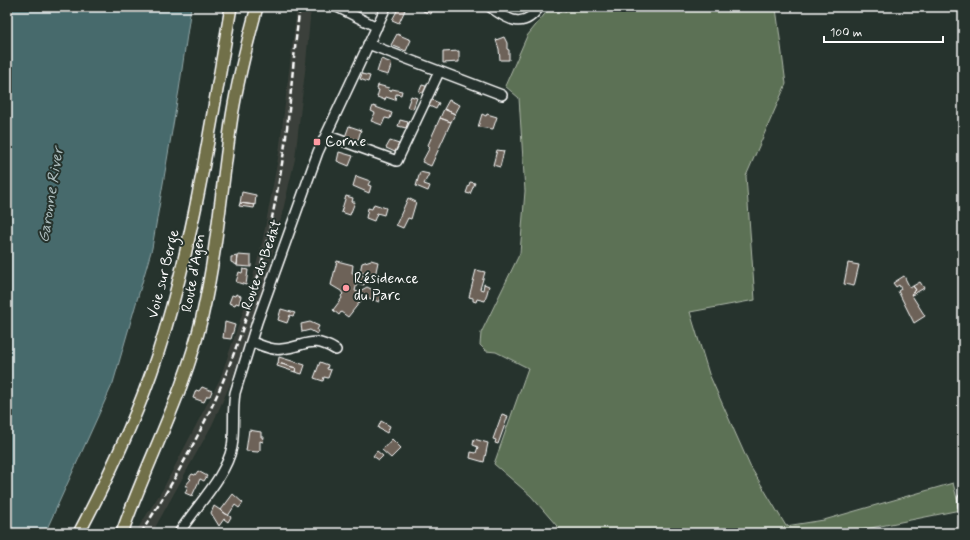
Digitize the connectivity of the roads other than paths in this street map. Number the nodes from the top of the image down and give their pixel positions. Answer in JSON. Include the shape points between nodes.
{"nodes":[{"id":1,"x":231,"y":7,"type":"edge"},
{"id":2,"x":256,"y":7,"type":"edge"},
{"id":3,"x":337,"y":7,"type":"edge"},
{"id":4,"x":386,"y":7,"type":"edge"},
{"id":5,"x":490,"y":7,"type":"edge"},
{"id":6,"x":539,"y":7,"type":"edge"},
{"id":7,"x":377,"y":27,"type":"junction"},
{"id":8,"x":368,"y":44,"type":"junction"},
{"id":9,"x":439,"y":72,"type":"junction"},
{"id":10,"x":502,"y":95,"type":"dead end"},
{"id":11,"x":326,"y":135,"type":"junction"},
{"id":12,"x":252,"y":342,"type":"junction"},
{"id":13,"x":336,"y":350,"type":"dead end"},
{"id":14,"x":963,"y":499,"type":"edge"},
{"id":15,"x":963,"y":506,"type":"edge"},
{"id":16,"x":79,"y":533,"type":"edge"},
{"id":17,"x":122,"y":533,"type":"edge"},
{"id":18,"x":179,"y":533,"type":"edge"}],
"edges":[{"from":1,"to":16,"type":"main road","name":"Voie sur Berge","via":[[197,203],[177,291],[157,357],[132,422]]},
{"from":2,"to":17,"type":"main road","name":"Route d'Agen","via":[[240,70],[202,319],[187,369],[136,492]]},
{"from":3,"to":7,"type":"street"},
{"from":4,"to":7,"type":"street","name":"Route du Bedat"},
{"from":5,"to":6,"type":"street","via":[[513,21],[521,21],[534,15]]},
{"from":7,"to":8,"type":"street","name":"Route du Bedat"},
{"from":8,"to":9,"type":"street"},
{"from":8,"to":11,"type":"street","name":"Route du Bedat"},
{"from":9,"to":10,"type":"street"},
{"from":9,"to":11,"type":"street","via":[[396,161]]},
{"from":11,"to":12,"type":"street","name":"Route du Bedat","via":[[294,216]]},
{"from":12,"to":13,"type":"street","via":[[281,350],[319,342]]},
{"from":12,"to":18,"type":"street","name":"Route du Bedat","via":[[235,392],[231,451],[218,478]]},
{"from":14,"to":15,"type":"street"}]}
